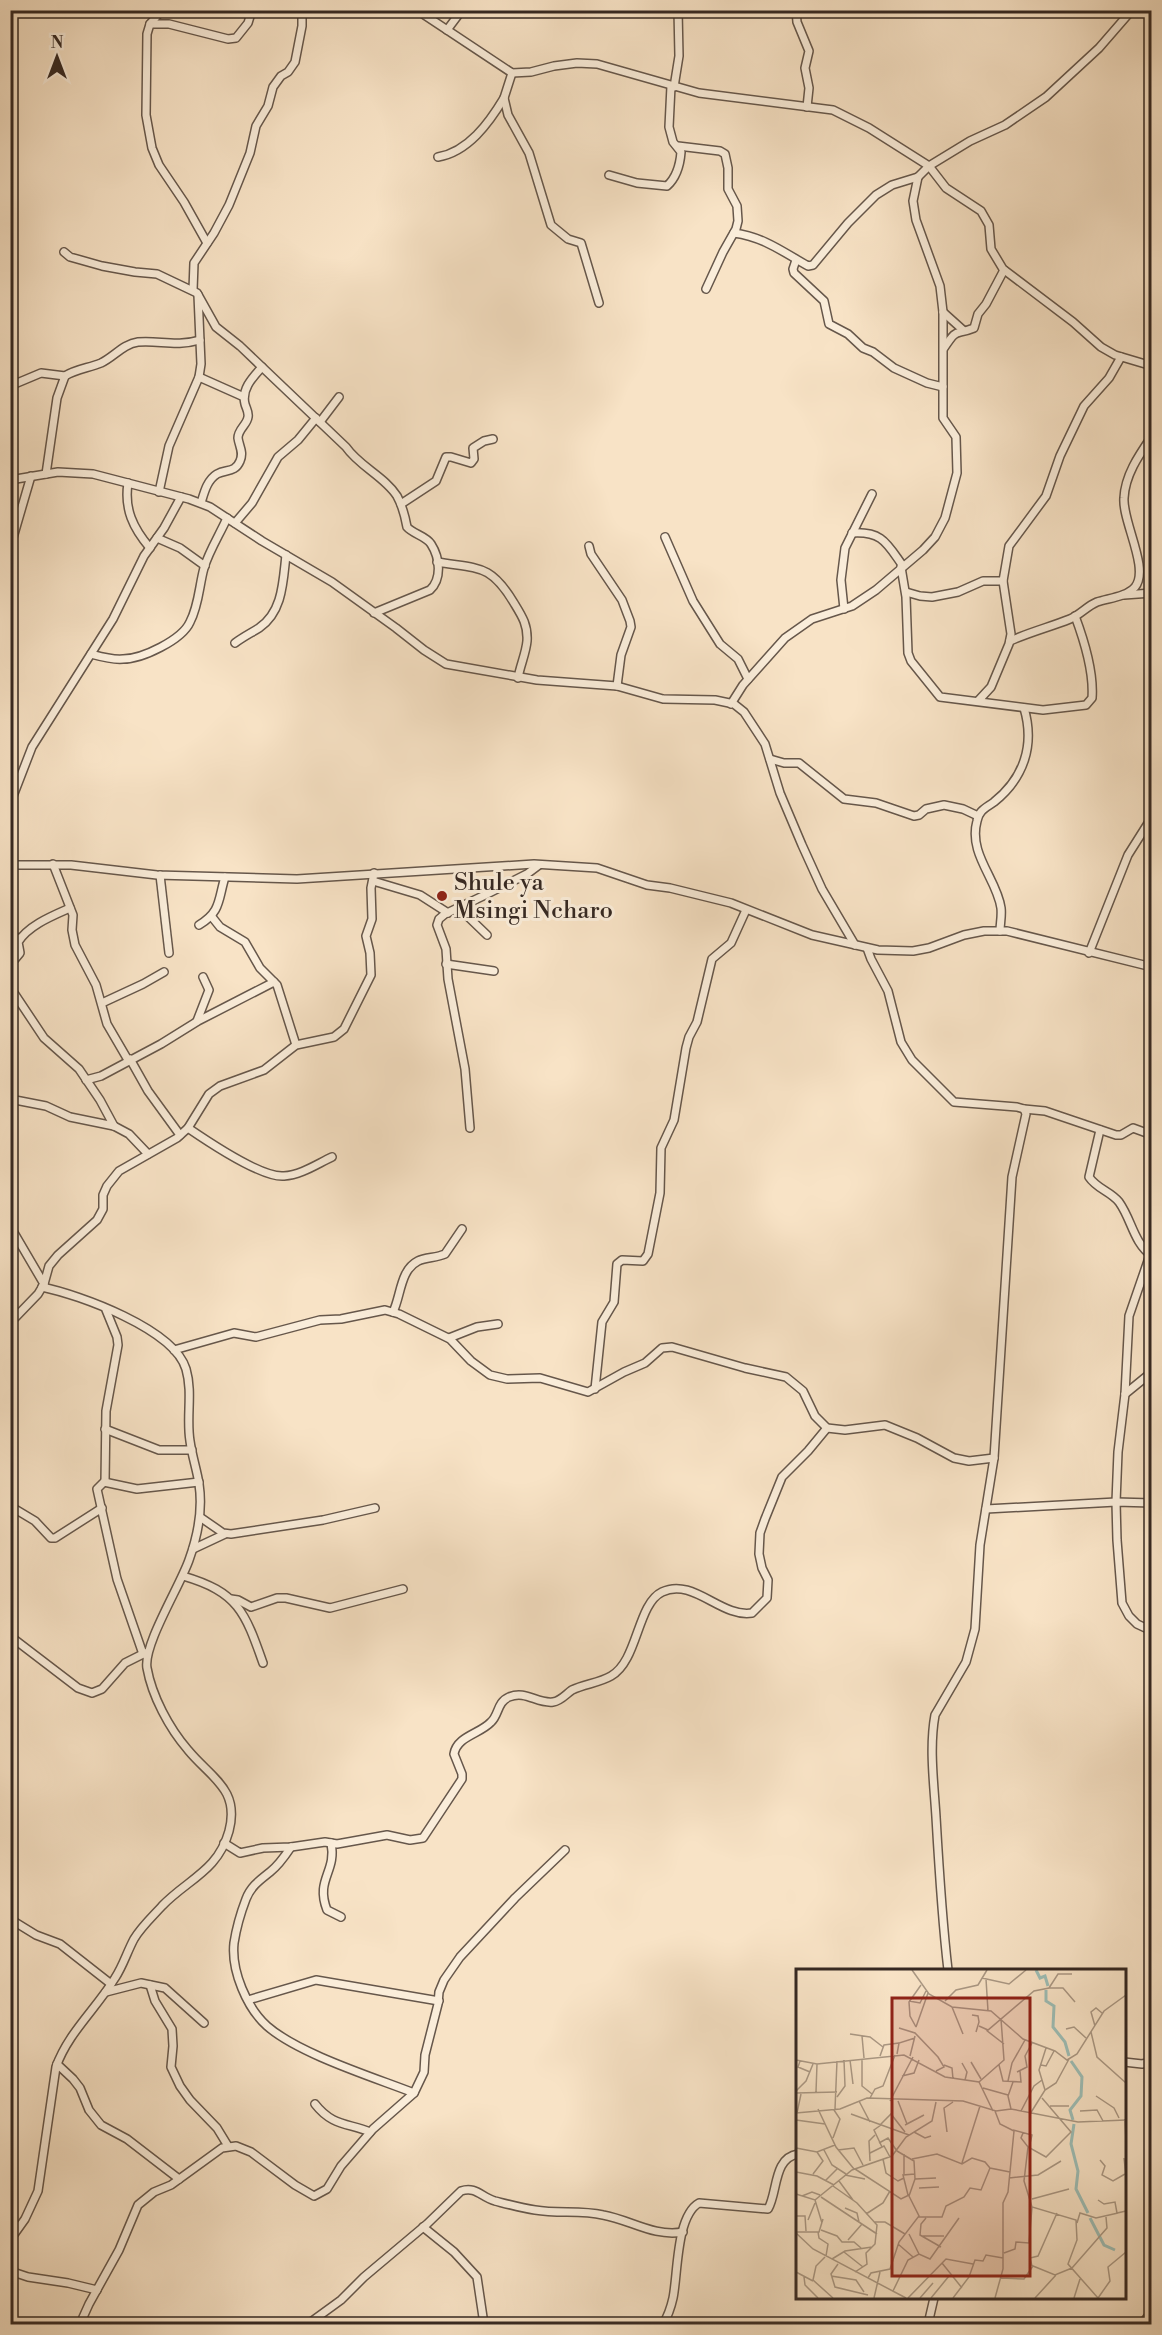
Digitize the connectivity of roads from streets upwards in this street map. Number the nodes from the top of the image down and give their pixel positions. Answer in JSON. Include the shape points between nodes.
{"nodes":[{"id":1,"x":162,"y":10,"type":"edge"},
{"id":2,"x":252,"y":10,"type":"edge"},
{"id":3,"x":302,"y":10,"type":"edge"},
{"id":4,"x":417,"y":10,"type":"edge"},
{"id":5,"x":462,"y":10,"type":"edge"},
{"id":6,"x":678,"y":10,"type":"edge"},
{"id":7,"x":796,"y":10,"type":"edge"},
{"id":8,"x":1132,"y":10,"type":"edge"},
{"id":9,"x":150,"y":24,"type":"junction"},
{"id":10,"x":447,"y":30,"type":"junction"},
{"id":11,"x":512,"y":73,"type":"junction"},
{"id":12,"x":672,"y":86,"type":"junction"},
{"id":13,"x":504,"y":99,"type":"junction"},
{"id":14,"x":807,"y":107,"type":"junction"},
{"id":15,"x":678,"y":146,"type":"junction"},
{"id":16,"x":438,"y":157,"type":"dead end"},
{"id":17,"x":929,"y":166,"type":"junction"},
{"id":18,"x":609,"y":175,"type":"dead end"},
{"id":19,"x":918,"y":177,"type":"junction"},
{"id":20,"x":734,"y":232,"type":"junction"},
{"id":21,"x":207,"y":243,"type":"junction"},
{"id":22,"x":64,"y":252,"type":"dead end"},
{"id":23,"x":796,"y":260,"type":"junction"},
{"id":24,"x":1004,"y":270,"type":"junction"},
{"id":25,"x":706,"y":289,"type":"dead end"},
{"id":26,"x":195,"y":292,"type":"junction"},
{"id":27,"x":599,"y":303,"type":"dead end"},
{"id":28,"x":943,"y":312,"type":"junction"},
{"id":29,"x":963,"y":330,"type":"junction"},
{"id":30,"x":200,"y":340,"type":"junction"},
{"id":31,"x":943,"y":350,"type":"junction"},
{"id":32,"x":1121,"y":357,"type":"junction"},
{"id":33,"x":1152,"y":366,"type":"edge"},
{"id":34,"x":262,"y":367,"type":"junction"},
{"id":35,"x":65,"y":376,"type":"junction"},
{"id":36,"x":199,"y":376,"type":"junction"},
{"id":37,"x":10,"y":386,"type":"edge"},
{"id":38,"x":943,"y":387,"type":"junction"},
{"id":39,"x":244,"y":397,"type":"junction"},
{"id":40,"x":339,"y":397,"type":"dead end"},
{"id":41,"x":318,"y":420,"type":"junction"},
{"id":42,"x":1152,"y":436,"type":"edge"},
{"id":43,"x":493,"y":439,"type":"dead end"},
{"id":44,"x":46,"y":474,"type":"junction"},
{"id":45,"x":31,"y":476,"type":"junction"},
{"id":46,"x":10,"y":480,"type":"edge"},
{"id":47,"x":128,"y":483,"type":"junction"},
{"id":48,"x":159,"y":492,"type":"junction"},
{"id":49,"x":872,"y":494,"type":"dead end"},
{"id":50,"x":181,"y":497,"type":"junction"},
{"id":51,"x":201,"y":503,"type":"junction"},
{"id":52,"x":400,"y":504,"type":"junction"},
{"id":53,"x":227,"y":518,"type":"junction"},
{"id":54,"x":235,"y":523,"type":"junction"},
{"id":55,"x":852,"y":533,"type":"junction"},
{"id":56,"x":665,"y":537,"type":"dead end"},
{"id":57,"x":157,"y":538,"type":"junction"},
{"id":58,"x":589,"y":546,"type":"dead end"},
{"id":59,"x":10,"y":548,"type":"edge"},
{"id":60,"x":150,"y":548,"type":"junction"},
{"id":61,"x":286,"y":555,"type":"junction"},
{"id":62,"x":437,"y":562,"type":"junction"},
{"id":63,"x":205,"y":566,"type":"junction"},
{"id":64,"x":902,"y":567,"type":"junction"},
{"id":65,"x":1004,"y":581,"type":"junction"},
{"id":66,"x":906,"y":592,"type":"junction"},
{"id":67,"x":1152,"y":593,"type":"edge"},
{"id":68,"x":1121,"y":595,"type":"junction"},
{"id":69,"x":844,"y":609,"type":"junction"},
{"id":70,"x":374,"y":613,"type":"junction"},
{"id":71,"x":1075,"y":616,"type":"junction"},
{"id":72,"x":1010,"y":641,"type":"junction"},
{"id":73,"x":235,"y":643,"type":"dead end"},
{"id":74,"x":91,"y":654,"type":"junction"},
{"id":75,"x":518,"y":678,"type":"junction"},
{"id":76,"x":748,"y":678,"type":"junction"},
{"id":77,"x":617,"y":686,"type":"junction"},
{"id":78,"x":978,"y":701,"type":"junction"},
{"id":79,"x":731,"y":704,"type":"junction"},
{"id":80,"x":1024,"y":708,"type":"junction"},
{"id":81,"x":770,"y":759,"type":"junction"},
{"id":82,"x":10,"y":804,"type":"edge"},
{"id":83,"x":978,"y":816,"type":"junction"},
{"id":84,"x":1152,"y":818,"type":"edge"},
{"id":85,"x":53,"y":864,"type":"junction"},
{"id":86,"x":10,"y":865,"type":"edge"},
{"id":87,"x":539,"y":865,"type":"junction"},
{"id":88,"x":160,"y":875,"type":"junction"},
{"id":89,"x":225,"y":877,"type":"junction"},
{"id":90,"x":373,"y":877,"type":"junction"},
{"id":91,"x":70,"y":908,"type":"junction"},
{"id":92,"x":459,"y":908,"type":"junction"},
{"id":93,"x":747,"y":910,"type":"junction"},
{"id":94,"x":448,"y":912,"type":"junction"},
{"id":95,"x":212,"y":918,"type":"junction"},
{"id":96,"x":199,"y":925,"type":"dead end"},
{"id":97,"x":10,"y":930,"type":"edge"},
{"id":98,"x":999,"y":931,"type":"junction"},
{"id":99,"x":487,"y":936,"type":"dead end"},
{"id":100,"x":18,"y":940,"type":"junction"},
{"id":101,"x":855,"y":945,"type":"junction"},
{"id":102,"x":867,"y":948,"type":"junction"},
{"id":103,"x":169,"y":953,"type":"dead end"},
{"id":104,"x":1089,"y":953,"type":"junction"},
{"id":105,"x":446,"y":964,"type":"junction"},
{"id":106,"x":10,"y":965,"type":"edge"},
{"id":107,"x":1152,"y":968,"type":"edge"},
{"id":108,"x":494,"y":971,"type":"dead end"},
{"id":109,"x":164,"y":972,"type":"dead end"},
{"id":110,"x":203,"y":977,"type":"dead end"},
{"id":111,"x":274,"y":982,"type":"junction"},
{"id":112,"x":10,"y":987,"type":"edge"},
{"id":113,"x":102,"y":1003,"type":"junction"},
{"id":114,"x":197,"y":1021,"type":"junction"},
{"id":115,"x":296,"y":1045,"type":"junction"},
{"id":116,"x":129,"y":1059,"type":"junction"},
{"id":117,"x":86,"y":1080,"type":"junction"},
{"id":118,"x":10,"y":1099,"type":"edge"},
{"id":119,"x":1024,"y":1109,"type":"junction"},
{"id":120,"x":114,"y":1126,"type":"junction"},
{"id":121,"x":188,"y":1128,"type":"junction"},
{"id":122,"x":470,"y":1128,"type":"dead end"},
{"id":123,"x":1100,"y":1130,"type":"junction"},
{"id":124,"x":180,"y":1135,"type":"junction"},
{"id":125,"x":1152,"y":1135,"type":"edge"},
{"id":126,"x":148,"y":1154,"type":"junction"},
{"id":127,"x":332,"y":1157,"type":"dead end"},
{"id":128,"x":10,"y":1226,"type":"edge"},
{"id":129,"x":462,"y":1229,"type":"dead end"},
{"id":130,"x":1151,"y":1255,"type":"edge"},
{"id":131,"x":43,"y":1286,"type":"junction"},
{"id":132,"x":106,"y":1310,"type":"junction"},
{"id":133,"x":393,"y":1312,"type":"junction"},
{"id":134,"x":10,"y":1323,"type":"edge"},
{"id":135,"x":498,"y":1324,"type":"dead end"},
{"id":136,"x":449,"y":1338,"type":"junction"},
{"id":137,"x":174,"y":1350,"type":"junction"},
{"id":138,"x":1152,"y":1372,"type":"edge"},
{"id":139,"x":596,"y":1389,"type":"junction"},
{"id":140,"x":1125,"y":1394,"type":"junction"},
{"id":141,"x":827,"y":1428,"type":"junction"},
{"id":142,"x":105,"y":1430,"type":"junction"},
{"id":143,"x":192,"y":1450,"type":"junction"},
{"id":144,"x":994,"y":1458,"type":"junction"},
{"id":145,"x":105,"y":1482,"type":"junction"},
{"id":146,"x":199,"y":1482,"type":"junction"},
{"id":147,"x":1116,"y":1503,"type":"junction"},
{"id":148,"x":1152,"y":1503,"type":"edge"},
{"id":149,"x":10,"y":1506,"type":"edge"},
{"id":150,"x":102,"y":1508,"type":"junction"},
{"id":151,"x":375,"y":1508,"type":"dead end"},
{"id":152,"x":986,"y":1509,"type":"junction"},
{"id":153,"x":200,"y":1517,"type":"junction"},
{"id":154,"x":225,"y":1534,"type":"junction"},
{"id":155,"x":193,"y":1549,"type":"junction"},
{"id":156,"x":183,"y":1576,"type":"junction"},
{"id":157,"x":403,"y":1589,"type":"dead end"},
{"id":158,"x":231,"y":1599,"type":"junction"},
{"id":159,"x":1152,"y":1631,"type":"edge"},
{"id":160,"x":10,"y":1636,"type":"edge"},
{"id":161,"x":145,"y":1653,"type":"junction"},
{"id":162,"x":263,"y":1663,"type":"dead end"},
{"id":163,"x":224,"y":1842,"type":"junction"},
{"id":164,"x":331,"y":1843,"type":"junction"},
{"id":165,"x":291,"y":1847,"type":"junction"},
{"id":166,"x":565,"y":1850,"type":"dead end"},
{"id":167,"x":340,"y":1917,"type":"dead end"},
{"id":168,"x":10,"y":1919,"type":"edge"},
{"id":169,"x":948,"y":1969,"type":"edge"},
{"id":170,"x":111,"y":1984,"type":"junction"},
{"id":171,"x":150,"y":1985,"type":"junction"},
{"id":172,"x":106,"y":1992,"type":"junction"},
{"id":173,"x":248,"y":2000,"type":"junction"},
{"id":174,"x":439,"y":2001,"type":"junction"},
{"id":175,"x":204,"y":2023,"type":"dead end"},
{"id":176,"x":1126,"y":2062,"type":"edge"},
{"id":177,"x":1152,"y":2062,"type":"edge"},
{"id":178,"x":57,"y":2064,"type":"junction"},
{"id":179,"x":414,"y":2092,"type":"junction"},
{"id":180,"x":315,"y":2104,"type":"dead end"},
{"id":181,"x":370,"y":2132,"type":"junction"},
{"id":182,"x":228,"y":2146,"type":"junction"},
{"id":183,"x":796,"y":2154,"type":"edge"},
{"id":184,"x":179,"y":2179,"type":"junction"},
{"id":185,"x":423,"y":2227,"type":"junction"},
{"id":186,"x":683,"y":2232,"type":"junction"},
{"id":187,"x":10,"y":2240,"type":"edge"},
{"id":188,"x":10,"y":2271,"type":"edge"},
{"id":189,"x":97,"y":2290,"type":"junction"},
{"id":190,"x":934,"y":2299,"type":"edge"},
{"id":191,"x":1152,"y":2312,"type":"edge"},
{"id":192,"x":80,"y":2325,"type":"edge"},
{"id":193,"x":308,"y":2325,"type":"edge"},
{"id":194,"x":484,"y":2325,"type":"edge"},
{"id":195,"x":663,"y":2325,"type":"edge"},
{"id":196,"x":928,"y":2325,"type":"edge"},
{"id":197,"x":1142,"y":2325,"type":"edge"}],
"edges":[{"from":1,"to":9,"type":"street"},
{"from":2,"to":9,"type":"street","via":[[236,38],[169,24]]},
{"from":3,"to":21,"type":"street","via":[[301,34],[292,67],[273,87],[229,205]]},
{"from":4,"to":10,"type":"street"},
{"from":5,"to":10,"type":"street"},
{"from":6,"to":12,"type":"street","via":[[679,56]]},
{"from":7,"to":14,"type":"street","via":[[807,42]]},
{"from":8,"to":17,"type":"street","via":[[1099,48],[1046,97],[1005,125]]},
{"from":9,"to":21,"type":"street","via":[[146,106],[152,148]]},
{"from":10,"to":11,"type":"street"},
{"from":11,"to":12,"type":"street","via":[[577,63],[597,64]]},
{"from":11,"to":13,"type":"street"},
{"from":12,"to":14,"type":"street","via":[[723,97]]},
{"from":12,"to":15,"type":"street","via":[[669,127]]},
{"from":13,"to":16,"type":"street","via":[[493,117],[469,141],[455,152]]},
{"from":13,"to":27,"type":"street","via":[[508,115],[529,153],[551,225],[581,243]]},
{"from":14,"to":17,"type":"street","via":[[833,110]]},
{"from":15,"to":18,"type":"street","via":[[679,168],[669,186]]},
{"from":15,"to":20,"type":"street","via":[[725,154],[728,189],[737,206]]},
{"from":17,"to":19,"type":"street"},
{"from":17,"to":24,"type":"street","via":[[946,188],[985,216],[991,249]]},
{"from":19,"to":23,"type":"street","via":[[876,195],[813,265]]},
{"from":19,"to":28,"type":"street","via":[[913,201],[916,220],[940,286]]},
{"from":20,"to":23,"type":"street","via":[[768,242]]},
{"from":20,"to":25,"type":"street"},
{"from":21,"to":26,"type":"street","via":[[194,263]]},
{"from":22,"to":26,"type":"street","via":[[102,266],[157,274]]},
{"from":23,"to":38,"type":"street","via":[[794,273],[824,301],[829,324],[894,368]]},
{"from":24,"to":29,"type":"street","via":[[974,328]]},
{"from":24,"to":32,"type":"street","via":[[1101,347]]},
{"from":26,"to":30,"type":"street"},
{"from":26,"to":34,"type":"street","via":[[216,327]]},
{"from":28,"to":29,"type":"street"},
{"from":28,"to":31,"type":"street"},
{"from":29,"to":31,"type":"street","via":[[953,335]]},
{"from":30,"to":35,"type":"street","via":[[139,342],[99,364]]},
{"from":30,"to":36,"type":"street"},
{"from":31,"to":38,"type":"street"},
{"from":32,"to":33,"type":"street"},
{"from":32,"to":65,"type":"street","via":[[1109,378],[1084,406],[1046,496],[1010,546]]},
{"from":34,"to":39,"type":"street"},
{"from":34,"to":41,"type":"street"},
{"from":35,"to":37,"type":"street","via":[[41,373]]},
{"from":35,"to":44,"type":"street","via":[[57,398]]},
{"from":36,"to":39,"type":"street"},
{"from":36,"to":48,"type":"street","via":[[169,446]]},
{"from":38,"to":64,"type":"street","via":[[943,418],[956,437],[957,473],[945,518],[935,537]]},
{"from":39,"to":51,"type":"street","via":[[249,415],[238,436],[240,462],[209,482]]},
{"from":40,"to":41,"type":"street"},
{"from":41,"to":52,"type":"street","via":[[394,492]]},
{"from":41,"to":54,"type":"street","via":[[278,457],[252,503]]},
{"from":42,"to":68,"type":"street","via":[[1125,486],[1124,510],[1138,558],[1139,577],[1135,587]]},
{"from":43,"to":52,"type":"street","via":[[473,448],[471,463],[446,457],[436,481]]},
{"from":44,"to":45,"type":"street"},
{"from":44,"to":47,"type":"street","via":[[93,474]]},
{"from":45,"to":46,"type":"street"},
{"from":45,"to":59,"type":"street"},
{"from":47,"to":48,"type":"street"},
{"from":47,"to":60,"type":"street","via":[[128,513]]},
{"from":48,"to":50,"type":"street"},
{"from":49,"to":55,"type":"street"},
{"from":50,"to":51,"type":"street"},
{"from":50,"to":57,"type":"street"},
{"from":51,"to":53,"type":"street"},
{"from":52,"to":62,"type":"street","via":[[407,527],[429,542]]},
{"from":53,"to":54,"type":"street"},
{"from":53,"to":63,"type":"street"},
{"from":54,"to":61,"type":"street"},
{"from":55,"to":64,"type":"street","via":[[869,533],[884,540]]},
{"from":55,"to":69,"type":"street","via":[[845,548],[841,580]]},
{"from":56,"to":76,"type":"street","via":[[693,601],[720,644],[738,659]]},
{"from":57,"to":60,"type":"street"},
{"from":57,"to":63,"type":"street"},
{"from":58,"to":77,"type":"street","via":[[622,600],[630,621]]},
{"from":60,"to":74,"type":"street"},
{"from":61,"to":70,"type":"street"},
{"from":61,"to":73,"type":"street","via":[[280,601],[273,615]]},
{"from":62,"to":70,"type":"street","via":[[439,578],[430,590]]},
{"from":62,"to":75,"type":"street","via":[[486,570],[505,587],[526,626]]},
{"from":63,"to":74,"type":"street","via":[[195,611],[186,630],[138,657],[126,660]]},
{"from":64,"to":66,"type":"street"},
{"from":64,"to":69,"type":"street","via":[[876,590]]},
{"from":65,"to":66,"type":"street","via":[[983,581],[958,592],[932,597]]},
{"from":65,"to":72,"type":"street"},
{"from":66,"to":78,"type":"street","via":[[911,661],[940,697]]},
{"from":67,"to":68,"type":"street"},
{"from":68,"to":71,"type":"street","via":[[1090,605]]},
{"from":69,"to":76,"type":"street","via":[[798,628]]},
{"from":70,"to":75,"type":"street","via":[[446,664]]},
{"from":71,"to":72,"type":"street"},
{"from":71,"to":80,"type":"street","via":[[1087,657],[1092,694],[1089,702],[1043,710]]},
{"from":72,"to":78,"type":"street","via":[[994,681]]},
{"from":74,"to":82,"type":"street","via":[[32,747]]},
{"from":75,"to":77,"type":"street"},
{"from":76,"to":79,"type":"street"},
{"from":77,"to":79,"type":"street","via":[[663,699]]},
{"from":78,"to":80,"type":"street"},
{"from":79,"to":81,"type":"street","via":[[744,712]]},
{"from":80,"to":83,"type":"street","via":[[1029,730],[1024,765]]},
{"from":81,"to":83,"type":"street","via":[[799,763],[851,801],[876,802],[914,816],[935,807],[951,806]]},
{"from":81,"to":101,"type":"street","via":[[780,793],[813,869]]},
{"from":83,"to":98,"type":"street","via":[[980,858],[1001,909]]},
{"from":84,"to":104,"type":"street","via":[[1128,855]]},
{"from":85,"to":86,"type":"street"},
{"from":85,"to":88,"type":"street"},
{"from":85,"to":91,"type":"street"},
{"from":87,"to":90,"type":"street"},
{"from":87,"to":92,"type":"street"},
{"from":87,"to":93,"type":"street","via":[[597,868]]},
{"from":88,"to":89,"type":"street"},
{"from":88,"to":103,"type":"street"},
{"from":89,"to":90,"type":"street"},
{"from":89,"to":95,"type":"street"},
{"from":90,"to":94,"type":"street","via":[[420,895]]},
{"from":90,"to":115,"type":"street","via":[[372,919],[366,936],[370,975],[358,1002],[344,1029],[333,1037]]},
{"from":91,"to":100,"type":"street","via":[[39,923]]},
{"from":91,"to":113,"type":"street","via":[[75,945]]},
{"from":92,"to":94,"type":"street"},
{"from":92,"to":99,"type":"street"},
{"from":93,"to":101,"type":"street","via":[[812,935]]},
{"from":93,"to":139,"type":"street","via":[[731,943],[712,959],[697,1022],[688,1037],[674,1120],[661,1148],[660,1193],[648,1254],[643,1261],[622,1260],[617,1264],[614,1302],[603,1322]]},
{"from":94,"to":105,"type":"street","via":[[437,925],[446,949]]},
{"from":95,"to":96,"type":"street"},
{"from":95,"to":111,"type":"street","via":[[245,942],[260,968]]},
{"from":97,"to":100,"type":"street"},
{"from":98,"to":102,"type":"street","via":[[964,935],[913,951]]},
{"from":98,"to":104,"type":"street"},
{"from":100,"to":106,"type":"street","via":[[20,953]]},
{"from":101,"to":102,"type":"street"},
{"from":102,"to":119,"type":"street","via":[[888,991],[901,1042],[931,1080],[957,1104]]},
{"from":104,"to":107,"type":"street"},
{"from":105,"to":108,"type":"street"},
{"from":105,"to":122,"type":"street","via":[[465,1069]]},
{"from":109,"to":113,"type":"street"},
{"from":110,"to":114,"type":"street","via":[[209,990]]},
{"from":111,"to":114,"type":"street"},
{"from":111,"to":115,"type":"street"},
{"from":112,"to":117,"type":"street","via":[[44,1038]]},
{"from":113,"to":116,"type":"street","via":[[107,1024]]},
{"from":114,"to":116,"type":"street"},
{"from":115,"to":121,"type":"street","via":[[264,1070],[231,1081],[209,1094]]},
{"from":116,"to":117,"type":"street"},
{"from":116,"to":124,"type":"street"},
{"from":117,"to":120,"type":"street"},
{"from":118,"to":120,"type":"street"},
{"from":119,"to":123,"type":"street","via":[[1052,1112]]},
{"from":119,"to":144,"type":"street","via":[[1026,1119],[1012,1178]]},
{"from":120,"to":126,"type":"street","via":[[129,1134]]},
{"from":121,"to":124,"type":"street"},
{"from":121,"to":127,"type":"street","via":[[242,1161],[278,1176],[294,1174]]},
{"from":123,"to":125,"type":"street","via":[[1116,1135],[1133,1128]]},
{"from":123,"to":130,"type":"street","via":[[1089,1177],[1124,1209],[1136,1239]]},
{"from":124,"to":126,"type":"street"},
{"from":126,"to":131,"type":"street","via":[[119,1171],[107,1186],[97,1220],[58,1255],[49,1266]]},
{"from":128,"to":131,"type":"street"},
{"from":129,"to":133,"type":"street","via":[[446,1254],[425,1258],[411,1266]]},
{"from":130,"to":140,"type":"street","via":[[1129,1316]]},
{"from":131,"to":132,"type":"street"},
{"from":131,"to":134,"type":"street"},
{"from":132,"to":137,"type":"street","via":[[145,1326]]},
{"from":132,"to":142,"type":"street","via":[[118,1345]]},
{"from":133,"to":136,"type":"street"},
{"from":133,"to":137,"type":"street","via":[[377,1310],[320,1320],[256,1337],[234,1333]]},
{"from":135,"to":136,"type":"street"},
{"from":136,"to":139,"type":"street","via":[[490,1375],[540,1378],[588,1392]]},
{"from":137,"to":143,"type":"street","via":[[180,1355],[189,1382]]},
{"from":138,"to":140,"type":"street"},
{"from":139,"to":141,"type":"street","via":[[645,1363],[662,1348],[672,1347],[786,1377],[803,1391],[815,1416]]},
{"from":140,"to":147,"type":"street"},
{"from":141,"to":144,"type":"street","via":[[845,1431],[885,1425],[954,1458]]},
{"from":141,"to":164,"type":"street","via":[[777,1485],[760,1533],[759,1554],[768,1580],[767,1598],[752,1613],[738,1614],[694,1593],[673,1589],[660,1593],[650,1604],[626,1661],[613,1675],[576,1688],[557,1701],[523,1695],[510,1697],[499,1706],[491,1722],[455,1748],[462,1779],[423,1838],[410,1840],[387,1835]]},
{"from":142,"to":143,"type":"street","via":[[159,1450]]},
{"from":142,"to":145,"type":"street"},
{"from":143,"to":146,"type":"street"},
{"from":144,"to":152,"type":"street"},
{"from":145,"to":146,"type":"street","via":[[137,1489]]},
{"from":145,"to":150,"type":"street","via":[[98,1489]]},
{"from":146,"to":153,"type":"street"},
{"from":147,"to":148,"type":"street"},
{"from":147,"to":152,"type":"street"},
{"from":147,"to":159,"type":"street","via":[[1122,1603],[1137,1624]]},
{"from":149,"to":150,"type":"street","via":[[55,1539]]},
{"from":150,"to":161,"type":"street","via":[[117,1580]]},
{"from":151,"to":154,"type":"street"},
{"from":152,"to":169,"type":"street","via":[[975,1629],[966,1662],[934,1723],[938,1870]]},
{"from":153,"to":154,"type":"street"},
{"from":153,"to":155,"type":"street"},
{"from":154,"to":155,"type":"street"},
{"from":155,"to":156,"type":"street"},
{"from":156,"to":158,"type":"street"},
{"from":156,"to":161,"type":"street"},
{"from":157,"to":158,"type":"street","via":[[330,1608],[286,1598],[251,1606]]},
{"from":158,"to":162,"type":"street","via":[[250,1626]]},
{"from":160,"to":161,"type":"street","via":[[78,1688],[92,1693],[102,1689],[125,1663]]},
{"from":161,"to":163,"type":"street","via":[[150,1681],[172,1728],[229,1797],[230,1821]]},
{"from":163,"to":165,"type":"street","via":[[240,1853]]},
{"from":163,"to":170,"type":"street","via":[[212,1865],[164,1904],[134,1940]]},
{"from":164,"to":165,"type":"street"},
{"from":164,"to":167,"type":"street","via":[[332,1866],[322,1892],[327,1910]]},
{"from":165,"to":173,"type":"street","via":[[282,1861],[253,1885],[246,1898],[234,1954]]},
{"from":166,"to":174,"type":"street","via":[[460,1957],[444,1980]]},
{"from":168,"to":170,"type":"street","via":[[60,1944]]},
{"from":170,"to":172,"type":"street"},
{"from":171,"to":172,"type":"street","via":[[141,1983]]},
{"from":171,"to":175,"type":"street","via":[[171,1992]]},
{"from":171,"to":182,"type":"street","via":[[172,2030],[171,2067],[180,2086]]},
{"from":172,"to":178,"type":"street","via":[[62,2050]]},
{"from":173,"to":174,"type":"street","via":[[316,1980]]},
{"from":173,"to":179,"type":"street","via":[[267,2026],[286,2039]]},
{"from":174,"to":179,"type":"street","via":[[424,2072]]},
{"from":176,"to":177,"type":"street"},
{"from":178,"to":184,"type":"street","via":[[80,2088],[89,2110],[101,2125],[127,2139]]},
{"from":178,"to":187,"type":"street","via":[[38,2191]]},
{"from":179,"to":181,"type":"street"},
{"from":180,"to":181,"type":"street","via":[[339,2124]]},
{"from":181,"to":182,"type":"street","via":[[327,2189],[317,2196],[250,2152]]},
{"from":182,"to":184,"type":"street"},
{"from":183,"to":186,"type":"street","via":[[783,2164],[768,2209],[697,2204]]},
{"from":184,"to":189,"type":"street","via":[[138,2205]]},
{"from":185,"to":186,"type":"street","via":[[462,2191],[473,2189],[489,2199],[534,2210],[585,2212],[660,2233]]},
{"from":185,"to":193,"type":"street"},
{"from":185,"to":194,"type":"street","via":[[477,2277]]},
{"from":186,"to":195,"type":"street","via":[[673,2299]]},
{"from":188,"to":189,"type":"street"},
{"from":189,"to":192,"type":"street"},
{"from":190,"to":196,"type":"street"},
{"from":191,"to":197,"type":"street"}]}
